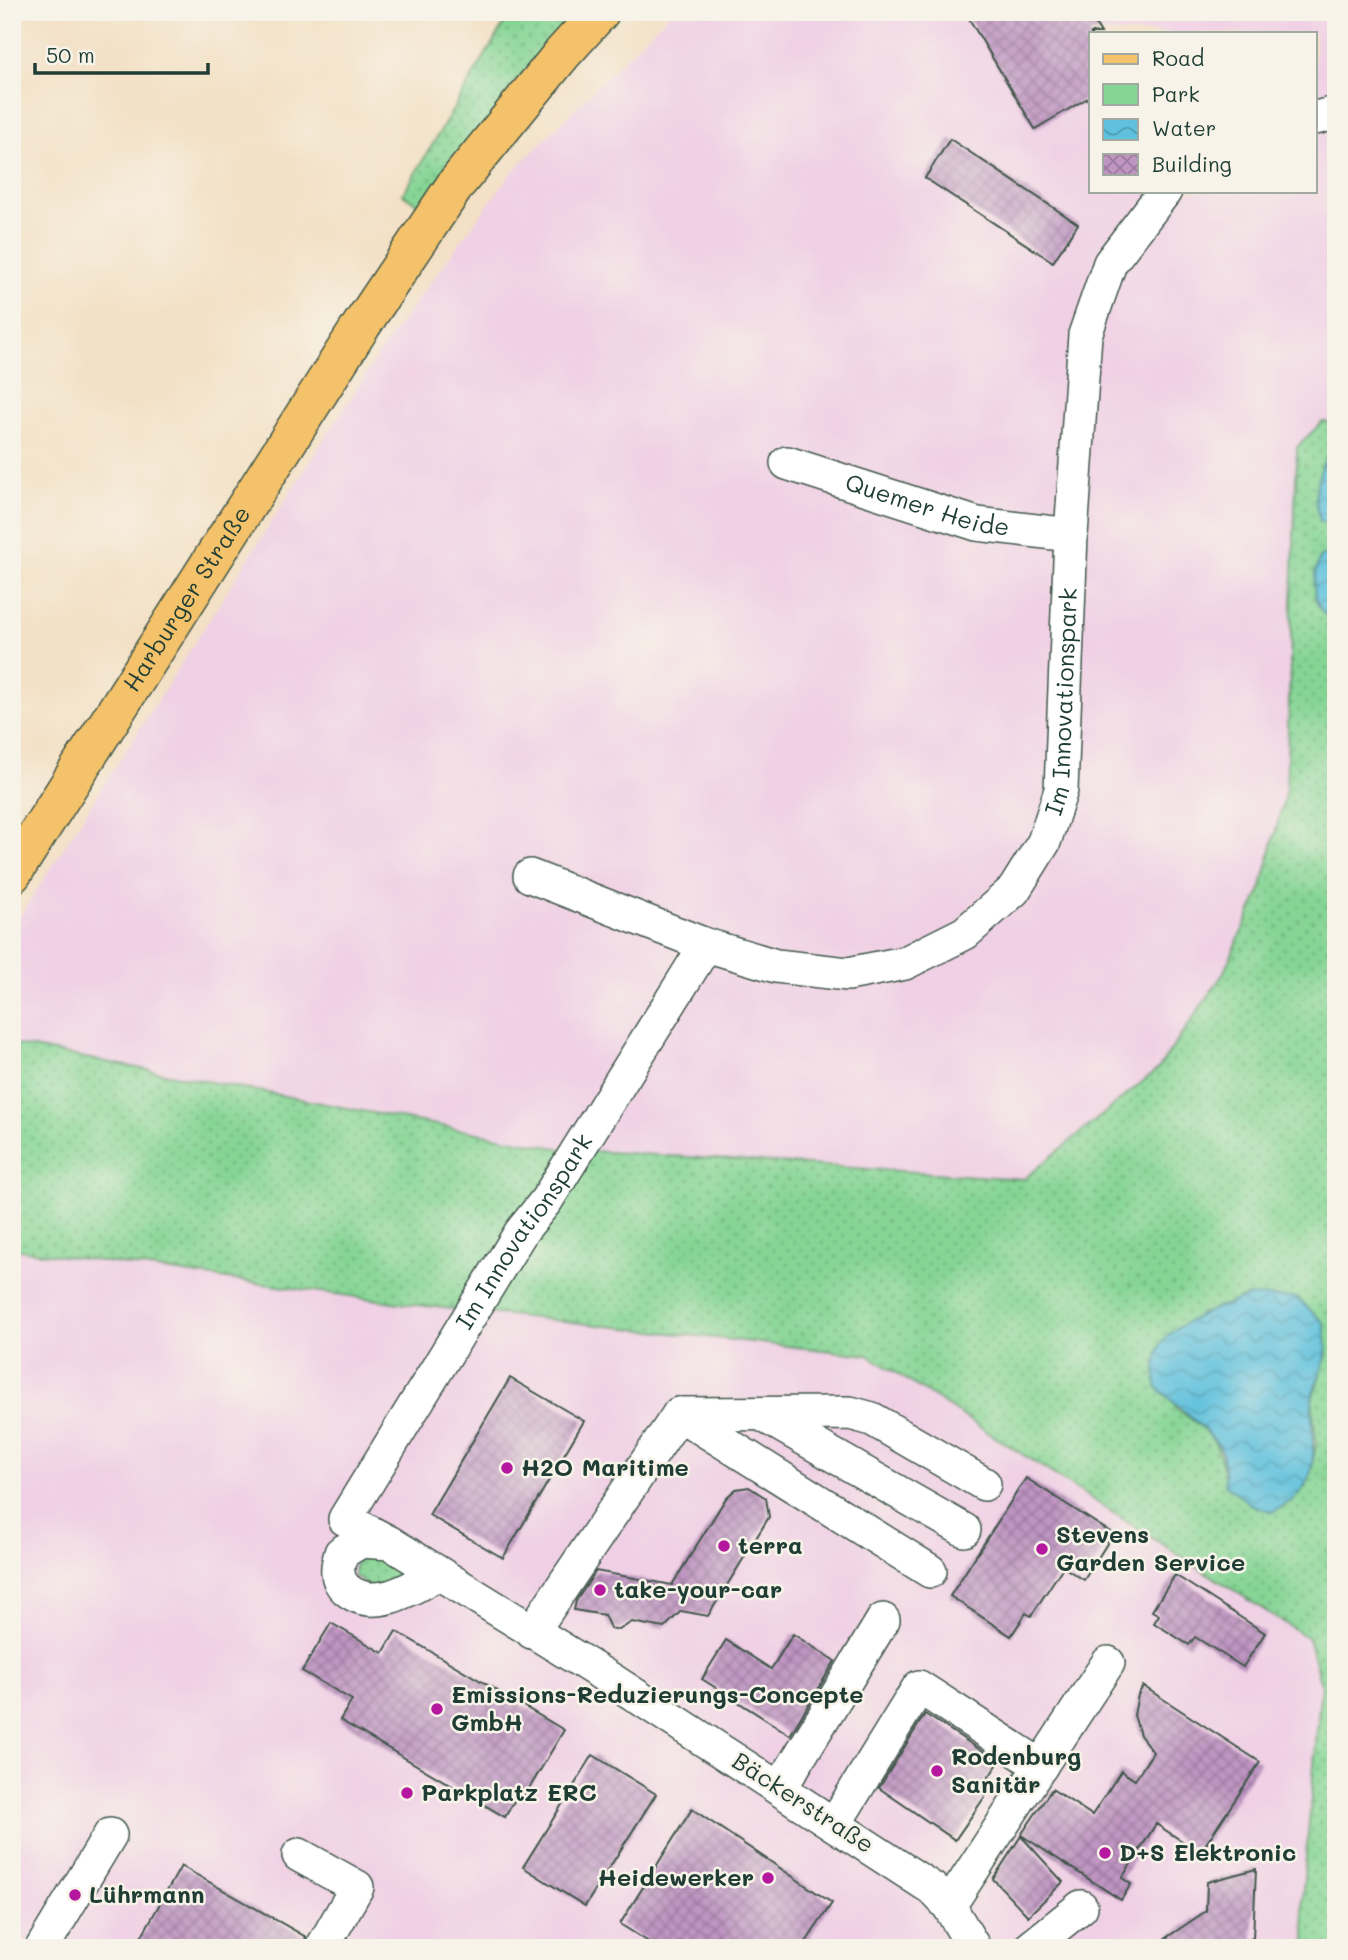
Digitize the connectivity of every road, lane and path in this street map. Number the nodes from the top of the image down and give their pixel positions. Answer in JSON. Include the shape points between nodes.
{"nodes":[{"id":1,"x":600,"y":12,"type":"edge"},
{"id":2,"x":1336,"y":113,"type":"edge"},
{"id":3,"x":1316,"y":118,"type":"edge"},
{"id":4,"x":1164,"y":192,"type":"edge"},
{"id":5,"x":787,"y":463,"type":"dead end"},
{"id":6,"x":1071,"y":535,"type":"junction"},
{"id":7,"x":12,"y":874,"type":"edge"},
{"id":8,"x":530,"y":876,"type":"dead end"},
{"id":9,"x":706,"y":945,"type":"junction"},
{"id":10,"x":680,"y":1413,"type":"junction"},
{"id":11,"x":761,"y":1413,"type":"junction"},
{"id":12,"x":984,"y":1484,"type":"dead end"},
{"id":13,"x":345,"y":1519,"type":"joint"},
{"id":14,"x":964,"y":1530,"type":"dead end"},
{"id":15,"x":390,"y":1543,"type":"junction"},
{"id":16,"x":930,"y":1571,"type":"dead end"},
{"id":17,"x":438,"y":1573,"type":"junction"},
{"id":18,"x":883,"y":1620,"type":"dead end"},
{"id":19,"x":532,"y":1632,"type":"junction"},
{"id":20,"x":1108,"y":1663,"type":"dead end"},
{"id":21,"x":1041,"y":1766,"type":"junction"},
{"id":22,"x":781,"y":1787,"type":"junction"},
{"id":23,"x":835,"y":1823,"type":"junction"},
{"id":24,"x":110,"y":1835,"type":"dead end"},
{"id":25,"x":299,"y":1855,"type":"dead end"},
{"id":26,"x":949,"y":1906,"type":"junction"},
{"id":27,"x":1081,"y":1907,"type":"dead end"},
{"id":28,"x":42,"y":1948,"type":"edge"},
{"id":29,"x":322,"y":1948,"type":"edge"},
{"id":30,"x":974,"y":1948,"type":"edge"},
{"id":31,"x":1030,"y":1948,"type":"edge"}],
"edges":[{"from":1,"to":7,"type":"main road","name":"Harburger Straße","via":[[456,184]]},
{"from":2,"to":3,"type":"street"},
{"from":4,"to":6,"type":"street","name":"Im Innovationspark","via":[[1110,263],[1085,335]]},
{"from":5,"to":6,"type":"street","name":"Quemer Heide","via":[[977,524]]},
{"from":6,"to":9,"type":"street","name":"Im Innovationspark","via":[[1061,790],[1044,842],[1014,890],[965,933],[905,963],[848,974],[776,966]]},
{"from":8,"to":9,"type":"street","name":"Im Innovationspark"},
{"from":9,"to":13,"type":"street","name":"Im Innovationspark","via":[[546,1200],[521,1232]]},
{"from":10,"to":11,"type":"street"},
{"from":10,"to":16,"type":"street"},
{"from":10,"to":19,"type":"street"},
{"from":11,"to":12,"type":"street","via":[[850,1413],[872,1419]]},
{"from":11,"to":14,"type":"street"},
{"from":13,"to":15,"type":"street","name":"Bäckerstraße"},
{"from":15,"to":17,"type":"street","name":"Bäckerstraße"},
{"from":15,"to":17,"type":"street","via":[[361,1541],[341,1553],[342,1585],[352,1594],[383,1599]]},
{"from":17,"to":19,"type":"street","name":"Bäckerstraße"},
{"from":18,"to":22,"type":"street"},
{"from":19,"to":22,"type":"street","name":"Bäckerstraße"},
{"from":20,"to":21,"type":"street"},
{"from":21,"to":23,"type":"street","via":[[919,1687]]},
{"from":21,"to":26,"type":"street"},
{"from":22,"to":23,"type":"street","name":"Bäckerstraße"},
{"from":23,"to":26,"type":"street","name":"Bäckerstraße","via":[[933,1889]]},
{"from":24,"to":28,"type":"street"},
{"from":25,"to":29,"type":"street","via":[[357,1887]]},
{"from":26,"to":30,"type":"street","name":"Bäckerstraße"},
{"from":27,"to":31,"type":"street"}]}
